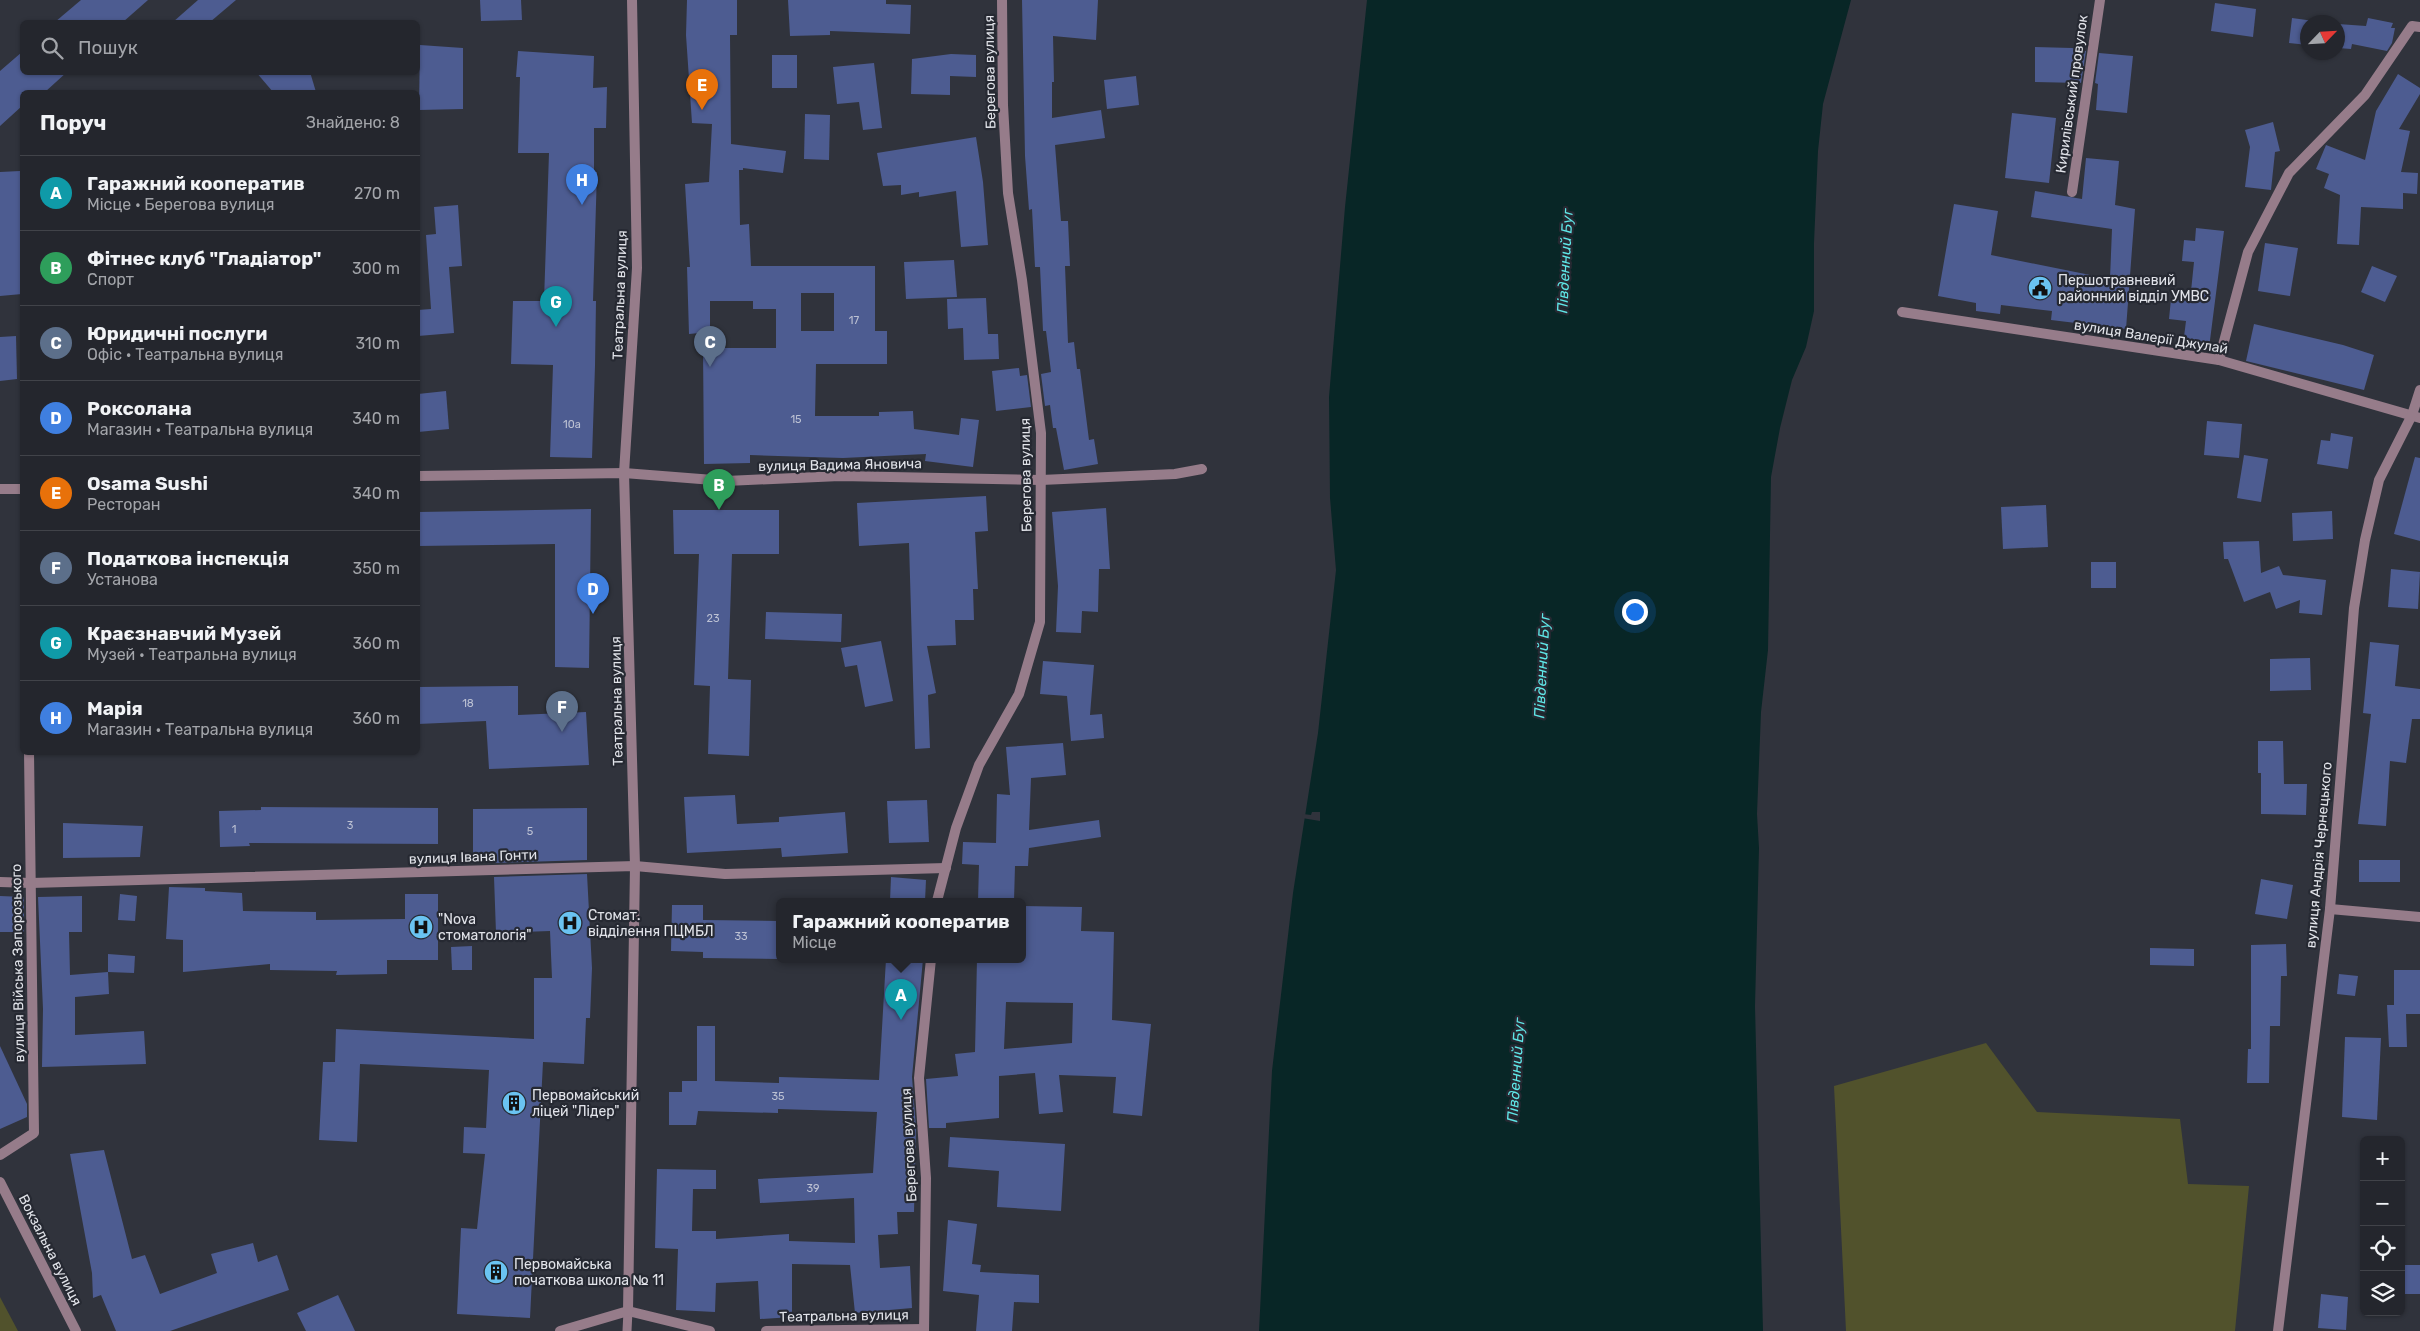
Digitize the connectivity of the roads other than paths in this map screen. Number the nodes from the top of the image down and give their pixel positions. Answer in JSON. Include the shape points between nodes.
{"nodes":[{"id":1,"x":632,"y":0,"type":"edge"},
{"id":2,"x":1002,"y":0,"type":"edge"},
{"id":3,"x":2100,"y":0,"type":"edge"},
{"id":4,"x":2420,"y":27,"type":"edge"},
{"id":5,"x":2072,"y":192,"type":"dead end"},
{"id":6,"x":1902,"y":312,"type":"dead end"},
{"id":7,"x":2219,"y":360,"type":"junction"},
{"id":8,"x":2420,"y":390,"type":"edge"},
{"id":9,"x":2416,"y":416,"type":"edge"},
{"id":10,"x":1202,"y":469,"type":"dead end"},
{"id":11,"x":624,"y":473,"type":"junction"},
{"id":12,"x":420,"y":476,"type":"edge"},
{"id":13,"x":1040,"y":480,"type":"junction"},
{"id":14,"x":20,"y":489,"type":"edge"},
{"id":15,"x":0,"y":490,"type":"edge"},
{"id":16,"x":29,"y":755,"type":"edge"},
{"id":17,"x":635,"y":866,"type":"junction"},
{"id":18,"x":946,"y":868,"type":"junction"},
{"id":19,"x":0,"y":882,"type":"edge"},
{"id":20,"x":30,"y":883,"type":"junction"},
{"id":21,"x":938,"y":898,"type":"edge"},
{"id":22,"x":2330,"y":909,"type":"junction"},
{"id":23,"x":2420,"y":917,"type":"edge"},
{"id":24,"x":930,"y":963,"type":"edge"},
{"id":25,"x":0,"y":1155,"type":"edge"},
{"id":26,"x":0,"y":1182,"type":"edge"},
{"id":27,"x":628,"y":1311,"type":"junction"},
{"id":28,"x":924,"y":1330,"type":"edge"},
{"id":29,"x":76,"y":1331,"type":"edge"},
{"id":30,"x":560,"y":1331,"type":"edge"},
{"id":31,"x":627,"y":1331,"type":"edge"},
{"id":32,"x":710,"y":1331,"type":"edge"},
{"id":33,"x":766,"y":1331,"type":"edge"},
{"id":34,"x":2278,"y":1331,"type":"edge"}],
"edges":[{"from":1,"to":11,"type":"street","name":"Театральна вулиця","via":[[637,268]]},
{"from":2,"to":13,"type":"street","name":"Берегова вулиця","via":[[1008,193],[1041,433]]},
{"from":3,"to":5,"type":"street","name":"Кирилівський провулок"},
{"from":4,"to":7,"type":"street","via":[[2412,26],[2365,95],[2289,173],[2248,252]]},
{"from":6,"to":7,"type":"street","name":"вулиця Валерії Джулай"},
{"from":7,"to":9,"type":"street","name":"вулиця Валерії Джулай"},
{"from":8,"to":9,"type":"street","name":"вулиця Андрія Чернецького"},
{"from":9,"to":22,"type":"street","name":"вулиця Андрія Чернецького","via":[[2379,480],[2365,540],[2354,608]]},
{"from":10,"to":13,"type":"street","name":"вулиця Вадима Яновича","via":[[1166,474]]},
{"from":11,"to":12,"type":"street","name":"вулиця Вадима Яновича"},
{"from":11,"to":13,"type":"street","name":"вулиця Вадима Яновича","via":[[726,481],[840,476]]},
{"from":11,"to":17,"type":"street","name":"Театральна вулиця"},
{"from":13,"to":18,"type":"street","name":"Берегова вулиця","via":[[1040,622],[1018,694],[980,765],[956,828]]},
{"from":14,"to":15,"type":"street"},
{"from":16,"to":20,"type":"street","name":"вулиця Війська Запорозького"},
{"from":17,"to":18,"type":"street","name":"вулиця Івана Гонти","via":[[725,874]]},
{"from":17,"to":20,"type":"street","name":"вулиця Івана Гонти"},
{"from":17,"to":27,"type":"street","name":"Театральна вулиця"},
{"from":18,"to":21,"type":"street","name":"Берегова вулиця"},
{"from":19,"to":20,"type":"street","name":"вулиця Івана Гонти"},
{"from":20,"to":25,"type":"street","name":"вулиця Війська Запорозького","via":[[34,1133]]},
{"from":22,"to":23,"type":"street"},
{"from":22,"to":34,"type":"street","name":"вулиця Андрія Чернецького"},
{"from":24,"to":28,"type":"street","name":"Берегова вулиця","via":[[919,1078],[926,1178]]},
{"from":26,"to":29,"type":"street","name":"Вокзальна вулиця"},
{"from":27,"to":30,"type":"street"},
{"from":27,"to":31,"type":"lane"},
{"from":27,"to":32,"type":"street"},
{"from":28,"to":33,"type":"street","name":"Театральна вулиця"}]}
